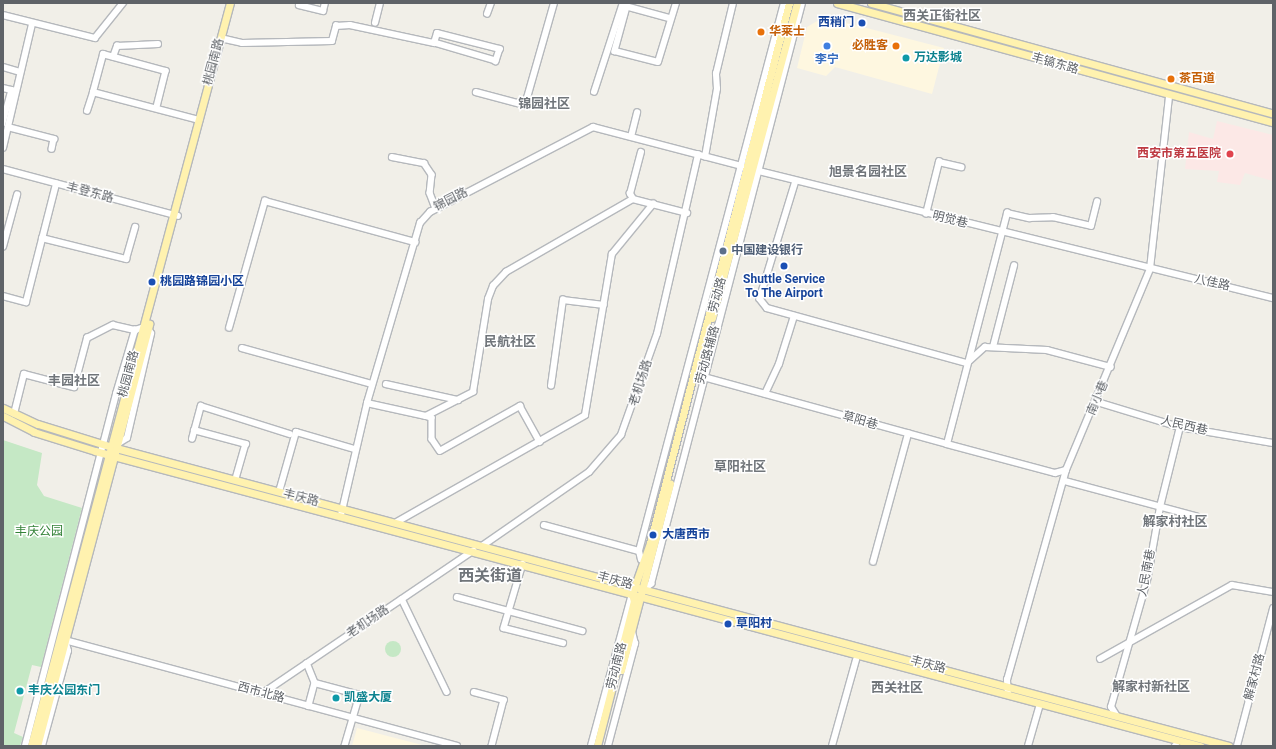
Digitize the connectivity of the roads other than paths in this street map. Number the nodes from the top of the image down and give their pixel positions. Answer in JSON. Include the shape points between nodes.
{"nodes":[{"id":1,"x":123,"y":3,"type":"edge"},
{"id":2,"x":230,"y":3,"type":"edge"},
{"id":3,"x":235,"y":3,"type":"edge"},
{"id":4,"x":325,"y":3,"type":"edge"},
{"id":5,"x":380,"y":3,"type":"edge"},
{"id":6,"x":491,"y":3,"type":"edge"},
{"id":7,"x":554,"y":3,"type":"edge"},
{"id":8,"x":623,"y":3,"type":"edge"},
{"id":9,"x":676,"y":3,"type":"edge"},
{"id":10,"x":734,"y":3,"type":"edge"},
{"id":11,"x":784,"y":3,"type":"edge"},
{"id":12,"x":789,"y":3,"type":"edge"},
{"id":13,"x":796,"y":3,"type":"edge"},
{"id":14,"x":802,"y":3,"type":"edge"},
{"id":15,"x":837,"y":3,"type":"edge"},
{"id":16,"x":871,"y":3,"type":"edge"},
{"id":17,"x":299,"y":5,"type":"dead end"},
{"id":18,"x":487,"y":14,"type":"dead end"},
{"id":19,"x":3,"y":15,"type":"edge"},
{"id":20,"x":671,"y":19,"type":"junction"},
{"id":21,"x":375,"y":23,"type":"dead end"},
{"id":22,"x":32,"y":24,"type":"junction"},
{"id":23,"x":225,"y":39,"type":"junction"},
{"id":24,"x":434,"y":43,"type":"junction"},
{"id":25,"x":158,"y":44,"type":"dead end"},
{"id":26,"x":113,"y":57,"type":"junction"},
{"id":27,"x":3,"y":67,"type":"edge"},
{"id":28,"x":20,"y":72,"type":"junction"},
{"id":29,"x":3,"y":88,"type":"edge"},
{"id":30,"x":92,"y":92,"type":"junction"},
{"id":31,"x":476,"y":92,"type":"dead end"},
{"id":32,"x":594,"y":92,"type":"dead end"},
{"id":33,"x":1169,"y":96,"type":"junction"},
{"id":34,"x":156,"y":108,"type":"junction"},
{"id":35,"x":87,"y":111,"type":"dead end"},
{"id":36,"x":4,"y":113,"type":"edge"},
{"id":37,"x":637,"y":113,"type":"dead end"},
{"id":38,"x":1273,"y":114,"type":"edge"},
{"id":39,"x":199,"y":120,"type":"junction"},
{"id":40,"x":1273,"y":122,"type":"edge"},
{"id":41,"x":6,"y":125,"type":"edge"},
{"id":42,"x":631,"y":137,"type":"junction"},
{"id":43,"x":3,"y":148,"type":"edge"},
{"id":44,"x":52,"y":149,"type":"dead end"},
{"id":45,"x":642,"y":152,"type":"dead end"},
{"id":46,"x":698,"y":155,"type":"junction"},
{"id":47,"x":392,"y":156,"type":"dead end"},
{"id":48,"x":705,"y":157,"type":"junction"},
{"id":49,"x":961,"y":167,"type":"dead end"},
{"id":50,"x":749,"y":168,"type":"junction"},
{"id":51,"x":3,"y":169,"type":"edge"},
{"id":52,"x":796,"y":181,"type":"junction"},
{"id":53,"x":56,"y":184,"type":"junction"},
{"id":54,"x":17,"y":195,"type":"dead end"},
{"id":55,"x":633,"y":199,"type":"junction"},
{"id":56,"x":1097,"y":202,"type":"dead end"},
{"id":57,"x":654,"y":204,"type":"junction"},
{"id":58,"x":436,"y":208,"type":"junction"},
{"id":59,"x":687,"y":213,"type":"junction"},
{"id":60,"x":926,"y":214,"type":"junction"},
{"id":61,"x":176,"y":215,"type":"junction"},
{"id":62,"x":135,"y":227,"type":"dead end"},
{"id":63,"x":1001,"y":233,"type":"junction"},
{"id":64,"x":42,"y":238,"type":"junction"},
{"id":65,"x":415,"y":242,"type":"junction"},
{"id":66,"x":3,"y":247,"type":"edge"},
{"id":67,"x":1014,"y":266,"type":"dead end"},
{"id":68,"x":1150,"y":269,"type":"junction"},
{"id":69,"x":3,"y":296,"type":"edge"},
{"id":70,"x":1273,"y":298,"type":"edge"},
{"id":71,"x":604,"y":305,"type":"junction"},
{"id":72,"x":794,"y":316,"type":"junction"},
{"id":73,"x":146,"y":327,"type":"junction"},
{"id":74,"x":229,"y":328,"type":"dead end"},
{"id":75,"x":135,"y":330,"type":"junction"},
{"id":76,"x":993,"y":347,"type":"junction"},
{"id":77,"x":242,"y":348,"type":"dead end"},
{"id":78,"x":967,"y":362,"type":"junction"},
{"id":79,"x":1110,"y":367,"type":"junction"},
{"id":80,"x":698,"y":375,"type":"junction"},
{"id":81,"x":372,"y":384,"type":"junction"},
{"id":82,"x":386,"y":384,"type":"dead end"},
{"id":83,"x":551,"y":386,"type":"dead end"},
{"id":84,"x":765,"y":394,"type":"junction"},
{"id":85,"x":458,"y":400,"type":"junction"},
{"id":86,"x":1097,"y":402,"type":"junction"},
{"id":87,"x":367,"y":403,"type":"junction"},
{"id":88,"x":3,"y":408,"type":"edge"},
{"id":89,"x":14,"y":414,"type":"junction"},
{"id":90,"x":3,"y":416,"type":"edge"},
{"id":91,"x":426,"y":416,"type":"junction"},
{"id":92,"x":1180,"y":427,"type":"junction"},
{"id":93,"x":194,"y":430,"type":"junction"},
{"id":94,"x":290,"y":434,"type":"dead end"},
{"id":95,"x":908,"y":434,"type":"junction"},
{"id":96,"x":192,"y":439,"type":"dead end"},
{"id":97,"x":540,"y":442,"type":"junction"},
{"id":98,"x":1273,"y":443,"type":"edge"},
{"id":99,"x":104,"y":444,"type":"junction"},
{"id":100,"x":947,"y":444,"type":"junction"},
{"id":101,"x":115,"y":449,"type":"junction"},
{"id":102,"x":355,"y":449,"type":"junction"},
{"id":103,"x":100,"y":452,"type":"junction"},
{"id":104,"x":1066,"y":470,"type":"junction"},
{"id":105,"x":236,"y":480,"type":"junction"},
{"id":106,"x":1065,"y":481,"type":"junction"},
{"id":107,"x":279,"y":492,"type":"junction"},
{"id":108,"x":1160,"y":507,"type":"junction"},
{"id":109,"x":341,"y":512,"type":"junction"},
{"id":110,"x":1196,"y":516,"type":"dead end"},
{"id":111,"x":397,"y":522,"type":"junction"},
{"id":112,"x":544,"y":525,"type":"dead end"},
{"id":113,"x":482,"y":546,"type":"junction"},
{"id":114,"x":473,"y":551,"type":"junction"},
{"id":115,"x":639,"y":551,"type":"junction"},
{"id":116,"x":641,"y":560,"type":"junction"},
{"id":117,"x":872,"y":562,"type":"dead end"},
{"id":118,"x":523,"y":564,"type":"junction"},
{"id":119,"x":634,"y":586,"type":"junction"},
{"id":120,"x":644,"y":588,"type":"junction"},
{"id":121,"x":1273,"y":592,"type":"edge"},
{"id":122,"x":632,"y":594,"type":"junction"},
{"id":123,"x":641,"y":596,"type":"junction"},
{"id":124,"x":457,"y":597,"type":"dead end"},
{"id":125,"x":402,"y":599,"type":"junction"},
{"id":126,"x":1273,"y":609,"type":"edge"},
{"id":127,"x":509,"y":611,"type":"junction"},
{"id":128,"x":582,"y":631,"type":"dead end"},
{"id":129,"x":632,"y":631,"type":"junction"},
{"id":130,"x":65,"y":640,"type":"junction"},
{"id":131,"x":562,"y":643,"type":"dead end"},
{"id":132,"x":1126,"y":647,"type":"junction"},
{"id":133,"x":1100,"y":659,"type":"dead end"},
{"id":134,"x":856,"y":660,"type":"dead end"},
{"id":135,"x":307,"y":663,"type":"junction"},
{"id":136,"x":315,"y":682,"type":"junction"},
{"id":137,"x":1010,"y":687,"type":"junction"},
{"id":138,"x":447,"y":692,"type":"dead end"},
{"id":139,"x":474,"y":692,"type":"dead end"},
{"id":140,"x":263,"y":693,"type":"junction"},
{"id":141,"x":1008,"y":695,"type":"junction"},
{"id":142,"x":309,"y":706,"type":"junction"},
{"id":143,"x":1039,"y":708,"type":"dead end"},
{"id":144,"x":1116,"y":715,"type":"junction"},
{"id":145,"x":353,"y":718,"type":"junction"},
{"id":146,"x":24,"y":746,"type":"edge"},
{"id":147,"x":32,"y":746,"type":"edge"},
{"id":148,"x":37,"y":746,"type":"edge"},
{"id":149,"x":42,"y":746,"type":"edge"},
{"id":150,"x":345,"y":746,"type":"edge"},
{"id":151,"x":457,"y":746,"type":"edge"},
{"id":152,"x":492,"y":746,"type":"edge"},
{"id":153,"x":591,"y":746,"type":"edge"},
{"id":154,"x":597,"y":746,"type":"edge"},
{"id":155,"x":602,"y":746,"type":"edge"},
{"id":156,"x":608,"y":746,"type":"edge"},
{"id":157,"x":832,"y":746,"type":"edge"},
{"id":158,"x":1028,"y":746,"type":"edge"},
{"id":159,"x":1200,"y":746,"type":"edge"},
{"id":160,"x":1229,"y":746,"type":"edge"},
{"id":161,"x":1237,"y":746,"type":"edge"}],
"edges":[{"from":1,"to":22,"type":"street","via":[[95,38]]},
{"from":2,"to":39,"type":"main road","name":"桃园南路"},
{"from":3,"to":23,"type":"main road","name":"桃园南路"},
{"from":4,"to":17,"type":"street","via":[[323,11]]},
{"from":5,"to":21,"type":"street"},
{"from":6,"to":18,"type":"street"},
{"from":7,"to":31,"type":"street","via":[[525,105]]},
{"from":8,"to":32,"type":"street"},
{"from":9,"to":20,"type":"street"},
{"from":10,"to":48,"type":"street","via":[[716,74],[717,89]]},
{"from":11,"to":50,"type":"street","name":"劳动路辅路"},
{"from":12,"to":50,"type":"main road","name":"劳动路"},
{"from":13,"to":50,"type":"main road","name":"劳动路"},
{"from":14,"to":50,"type":"street","name":"劳动路辅路"},
{"from":15,"to":33,"type":"main road","name":"丰镐东路"},
{"from":16,"to":38,"type":"main road","name":"丰镐东路"},
{"from":19,"to":22,"type":"street","via":[[27,19]]},
{"from":20,"to":20,"type":"street","via":[[658,62],[615,51],[627,7]]},
{"from":22,"to":28,"type":"street"},
{"from":23,"to":24,"type":"street","via":[[242,43],[332,41],[336,26],[350,25]]},
{"from":23,"to":61,"type":"main road","name":"桃园南路"},
{"from":24,"to":24,"type":"street","via":[[437,33],[500,49],[496,61]]},
{"from":25,"to":26,"type":"street","via":[[117,46]]},
{"from":26,"to":30,"type":"street","via":[[103,54]]},
{"from":26,"to":34,"type":"street","via":[[166,71]]},
{"from":27,"to":28,"type":"street"},
{"from":28,"to":41,"type":"street"},
{"from":29,"to":36,"type":"street","via":[[12,90]]},
{"from":30,"to":34,"type":"street"},
{"from":30,"to":35,"type":"street"},
{"from":33,"to":40,"type":"main road","name":"丰镐东路"},
{"from":33,"to":68,"type":"street","name":"南小巷"},
{"from":34,"to":39,"type":"street"},
{"from":36,"to":41,"type":"street"},
{"from":37,"to":42,"type":"street"},
{"from":39,"to":61,"type":"main road","name":"桃园南路"},
{"from":41,"to":43,"type":"street"},
{"from":41,"to":44,"type":"street","via":[[54,139]]},
{"from":42,"to":46,"type":"street","name":"锦园路"},
{"from":42,"to":58,"type":"street","name":"锦园路","via":[[593,127]]},
{"from":45,"to":55,"type":"street","via":[[630,194]]},
{"from":46,"to":48,"type":"street","name":"锦园路"},
{"from":46,"to":59,"type":"street","name":"老机场路"},
{"from":47,"to":58,"type":"street","via":[[424,164],[432,175],[430,193]]},
{"from":48,"to":50,"type":"street","name":"锦园路"},
{"from":49,"to":60,"type":"street","via":[[939,162]]},
{"from":50,"to":52,"type":"street","name":"明觉巷"},
{"from":50,"to":80,"type":"main road","name":"劳动路"},
{"from":50,"to":80,"type":"street","name":"劳动路辅路"},
{"from":50,"to":115,"type":"street","name":"劳动路辅路"},
{"from":51,"to":53,"type":"street","name":"丰登东路"},
{"from":52,"to":60,"type":"street","name":"明觉巷"},
{"from":52,"to":72,"type":"street","via":[[760,298],[767,308]]},
{"from":53,"to":61,"type":"street","name":"丰登东路"},
{"from":53,"to":64,"type":"street"},
{"from":54,"to":66,"type":"street"},
{"from":55,"to":57,"type":"street"},
{"from":55,"to":85,"type":"street","via":[[517,264],[493,286],[473,392]]},
{"from":56,"to":63,"type":"street","via":[[1091,226],[1053,216],[1029,218],[1007,213]]},
{"from":57,"to":59,"type":"street"},
{"from":57,"to":71,"type":"street","via":[[612,254]]},
{"from":58,"to":65,"type":"street","name":"锦园路","via":[[420,224]]},
{"from":59,"to":113,"type":"street","name":"老机场路","via":[[658,334],[621,435],[589,472]]},
{"from":60,"to":63,"type":"street","name":"明觉巷"},
{"from":61,"to":73,"type":"main road","name":"桃园南路"},
{"from":62,"to":64,"type":"street","via":[[126,259]]},
{"from":63,"to":68,"type":"street","name":"明觉巷"},
{"from":63,"to":78,"type":"street"},
{"from":64,"to":69,"type":"street","via":[[26,302]]},
{"from":65,"to":74,"type":"street","via":[[265,201]]},
{"from":65,"to":81,"type":"street","name":"锦园路"},
{"from":67,"to":76,"type":"street"},
{"from":68,"to":70,"type":"street","name":"八佳路"},
{"from":68,"to":79,"type":"street","name":"南小巷"},
{"from":71,"to":83,"type":"street","via":[[563,300]]},
{"from":71,"to":97,"type":"street","via":[[585,414]]},
{"from":72,"to":78,"type":"street"},
{"from":72,"to":84,"type":"street","via":[[779,364]]},
{"from":73,"to":75,"type":"street"},
{"from":73,"to":101,"type":"main road","name":"桃园南路"},
{"from":75,"to":89,"type":"street","via":[[112,325],[87,338],[74,387],[24,374]]},
{"from":75,"to":99,"type":"street"},
{"from":76,"to":78,"type":"street","via":[[985,347]]},
{"from":76,"to":79,"type":"street","via":[[1047,350]]},
{"from":77,"to":81,"type":"street"},
{"from":78,"to":100,"type":"street"},
{"from":79,"to":86,"type":"street","name":"南小巷"},
{"from":80,"to":84,"type":"street","name":"草阳巷"},
{"from":80,"to":116,"type":"main road","name":"劳动路","via":[[650,543]]},
{"from":80,"to":120,"type":"main road","name":"劳动路"},
{"from":81,"to":87,"type":"street","name":"锦园路"},
{"from":82,"to":85,"type":"street"},
{"from":84,"to":95,"type":"street","name":"草阳巷"},
{"from":85,"to":91,"type":"street"},
{"from":86,"to":92,"type":"street","name":"人民西巷"},
{"from":86,"to":104,"type":"street","name":"南小巷"},
{"from":87,"to":91,"type":"street"},
{"from":87,"to":102,"type":"street","name":"锦园路"},
{"from":88,"to":89,"type":"main road","name":"丰庆路"},
{"from":89,"to":99,"type":"main road","name":"丰庆路"},
{"from":90,"to":103,"type":"main road","name":"丰庆路","via":[[34,432]]},
{"from":91,"to":97,"type":"street","via":[[432,418],[432,439],[440,452],[520,406]]},
{"from":92,"to":98,"type":"street","name":"人民西巷"},
{"from":92,"to":108,"type":"street","name":"人民南巷"},
{"from":93,"to":94,"type":"street","via":[[201,406]]},
{"from":93,"to":96,"type":"street"},
{"from":93,"to":105,"type":"street","via":[[246,444]]},
{"from":95,"to":100,"type":"street","name":"草阳巷"},
{"from":95,"to":117,"type":"street"},
{"from":97,"to":111,"type":"street"},
{"from":99,"to":101,"type":"main road","name":"丰庆路"},
{"from":99,"to":103,"type":"street"},
{"from":100,"to":104,"type":"street","name":"草阳巷","via":[[1055,473]]},
{"from":101,"to":103,"type":"main road","name":"丰庆路"},
{"from":101,"to":105,"type":"main road","name":"丰庆路"},
{"from":101,"to":109,"type":"main road","name":"丰庆路"},
{"from":101,"to":130,"type":"main road","name":"桃园南路"},
{"from":101,"to":147,"type":"main road","name":"桃园南路"},
{"from":102,"to":107,"type":"street","via":[[296,432]]},
{"from":102,"to":109,"type":"street","name":"锦园路"},
{"from":103,"to":146,"type":"street"},
{"from":104,"to":106,"type":"street","name":"南小巷"},
{"from":105,"to":107,"type":"main road","name":"丰庆路"},
{"from":106,"to":108,"type":"street"},
{"from":106,"to":137,"type":"street","name":"南小巷","via":[[1007,680]]},
{"from":107,"to":109,"type":"main road","name":"丰庆路"},
{"from":108,"to":110,"type":"street"},
{"from":108,"to":132,"type":"street","name":"人民南巷","via":[[1147,582]]},
{"from":109,"to":111,"type":"main road","name":"丰庆路"},
{"from":109,"to":114,"type":"main road","name":"丰庆路"},
{"from":111,"to":113,"type":"main road","name":"丰庆路"},
{"from":112,"to":115,"type":"street"},
{"from":113,"to":119,"type":"main road","name":"丰庆路"},
{"from":114,"to":118,"type":"main road","name":"丰庆路"},
{"from":114,"to":125,"type":"street","name":"老机场路"},
{"from":115,"to":116,"type":"street","name":"劳动路辅路"},
{"from":116,"to":119,"type":"main road","name":"劳动路"},
{"from":118,"to":122,"type":"main road","name":"丰庆路"},
{"from":118,"to":127,"type":"street"},
{"from":119,"to":120,"type":"main road","name":"丰庆路"},
{"from":119,"to":122,"type":"main road","name":"劳动南路"},
{"from":120,"to":123,"type":"main road","name":"劳动南路"},
{"from":120,"to":137,"type":"main road","name":"丰庆路"},
{"from":121,"to":132,"type":"street","via":[[1232,584]]},
{"from":122,"to":123,"type":"main road","name":"丰庆路"},
{"from":122,"to":153,"type":"street"},
{"from":122,"to":154,"type":"main road","name":"劳动南路","via":[[634,600]]},
{"from":123,"to":129,"type":"main road","name":"劳动南路"},
{"from":123,"to":141,"type":"main road","name":"丰庆路"},
{"from":124,"to":127,"type":"street"},
{"from":125,"to":135,"type":"street","name":"老机场路"},
{"from":125,"to":138,"type":"street"},
{"from":126,"to":161,"type":"street","name":"解家村路"},
{"from":127,"to":128,"type":"street"},
{"from":127,"to":131,"type":"street","via":[[504,628]]},
{"from":129,"to":155,"type":"main road","name":"劳动南路"},
{"from":129,"to":156,"type":"street","via":[[634,644]]},
{"from":130,"to":140,"type":"street","name":"西市北路"},
{"from":130,"to":148,"type":"main road","name":"桃园南路"},
{"from":130,"to":149,"type":"street","via":[[68,651]]},
{"from":132,"to":133,"type":"street"},
{"from":132,"to":144,"type":"street","name":"人民南巷","via":[[1111,707]]},
{"from":134,"to":157,"type":"street"},
{"from":135,"to":136,"type":"street"},
{"from":135,"to":140,"type":"street","name":"老机场路"},
{"from":136,"to":142,"type":"street"},
{"from":136,"to":145,"type":"street","via":[[360,695]]},
{"from":137,"to":141,"type":"street","name":"南小巷"},
{"from":137,"to":144,"type":"main road","name":"丰庆路"},
{"from":139,"to":152,"type":"street","via":[[504,700]]},
{"from":140,"to":142,"type":"street","name":"西市北路"},
{"from":141,"to":159,"type":"main road","name":"丰庆路"},
{"from":142,"to":145,"type":"street","name":"西市北路"},
{"from":143,"to":158,"type":"street"},
{"from":144,"to":160,"type":"main road","name":"丰庆路"},
{"from":145,"to":150,"type":"street"},
{"from":145,"to":151,"type":"street","name":"西市北路"}]}
